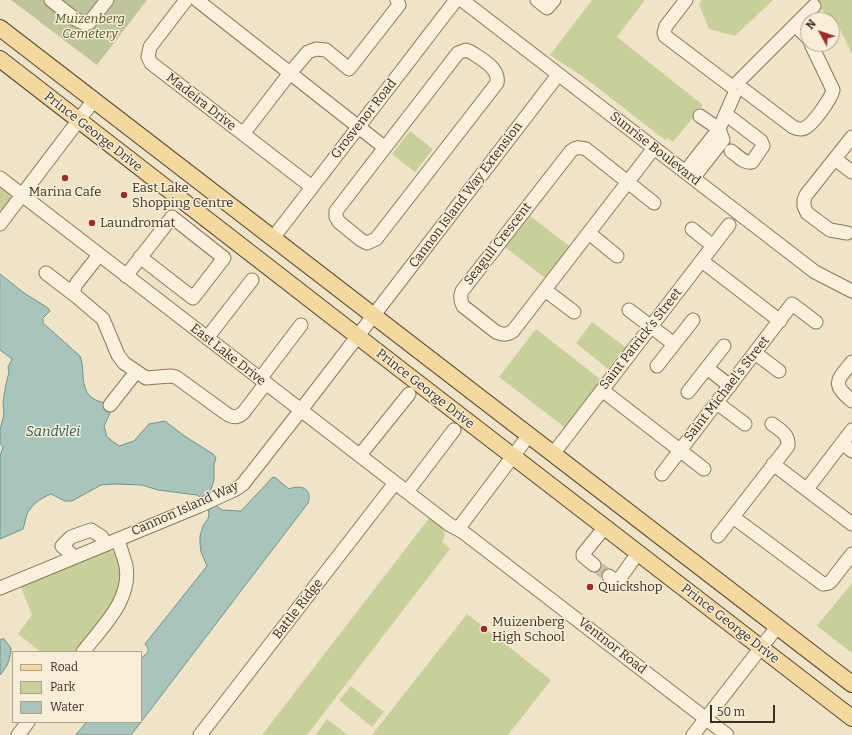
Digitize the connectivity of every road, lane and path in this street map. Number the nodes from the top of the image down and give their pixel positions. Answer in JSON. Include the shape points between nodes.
{"nodes":[{"id":1,"x":51,"y":0,"type":"edge"},
{"id":2,"x":107,"y":0,"type":"edge"},
{"id":3,"x":186,"y":0,"type":"edge"},
{"id":4,"x":197,"y":0,"type":"edge"},
{"id":5,"x":397,"y":0,"type":"edge"},
{"id":6,"x":456,"y":0,"type":"edge"},
{"id":7,"x":462,"y":0,"type":"edge"},
{"id":8,"x":537,"y":0,"type":"edge"},
{"id":9,"x":554,"y":0,"type":"edge"},
{"id":10,"x":686,"y":0,"type":"edge"},
{"id":11,"x":814,"y":6,"type":"dead end"},
{"id":12,"x":795,"y":25,"type":"junction"},
{"id":13,"x":0,"y":28,"type":"edge"},
{"id":14,"x":800,"y":30,"type":"edge"},
{"id":15,"x":815,"y":52,"type":"edge"},
{"id":16,"x":0,"y":59,"type":"edge"},
{"id":17,"x":290,"y":73,"type":"junction"},
{"id":18,"x":558,"y":75,"type":"junction"},
{"id":19,"x":737,"y":89,"type":"junction"},
{"id":20,"x":94,"y":100,"type":"junction"},
{"id":21,"x":727,"y":114,"type":"junction"},
{"id":22,"x":700,"y":116,"type":"dead end"},
{"id":23,"x":79,"y":120,"type":"junction"},
{"id":24,"x":358,"y":127,"type":"junction"},
{"id":25,"x":719,"y":130,"type":"junction"},
{"id":26,"x":243,"y":134,"type":"junction"},
{"id":27,"x":852,"y":137,"type":"edge"},
{"id":28,"x":384,"y":147,"type":"junction"},
{"id":29,"x":654,"y":148,"type":"junction"},
{"id":30,"x":731,"y":150,"type":"dead end"},
{"id":31,"x":835,"y":159,"type":"junction"},
{"id":32,"x":852,"y":172,"type":"edge"},
{"id":33,"x":689,"y":175,"type":"junction"},
{"id":34,"x":0,"y":178,"type":"edge"},
{"id":35,"x":628,"y":182,"type":"junction"},
{"id":36,"x":312,"y":187,"type":"junction"},
{"id":37,"x":22,"y":196,"type":"junction"},
{"id":38,"x":654,"y":203,"type":"dead end"},
{"id":39,"x":1,"y":219,"type":"edge"},
{"id":40,"x":729,"y":225,"type":"dead end"},
{"id":41,"x":692,"y":229,"type":"dead end"},
{"id":42,"x":589,"y":233,"type":"junction"},
{"id":43,"x":847,"y":234,"type":"dead end"},
{"id":44,"x":273,"y":238,"type":"junction"},
{"id":45,"x":714,"y":246,"type":"junction"},
{"id":46,"x":106,"y":256,"type":"junction"},
{"id":47,"x":618,"y":256,"type":"dead end"},
{"id":48,"x":140,"y":257,"type":"junction"},
{"id":49,"x":702,"y":261,"type":"junction"},
{"id":50,"x":46,"y":273,"type":"dead end"},
{"id":51,"x":126,"y":276,"type":"junction"},
{"id":52,"x":252,"y":280,"type":"dead end"},
{"id":53,"x":545,"y":290,"type":"junction"},
{"id":54,"x":852,"y":291,"type":"edge"},
{"id":55,"x":76,"y":296,"type":"junction"},
{"id":56,"x":629,"y":310,"type":"dead end"},
{"id":57,"x":574,"y":312,"type":"dead end"},
{"id":58,"x":374,"y":316,"type":"junction"},
{"id":59,"x":693,"y":320,"type":"dead end"},
{"id":60,"x":780,"y":321,"type":"junction"},
{"id":61,"x":816,"y":322,"type":"dead end"},
{"id":62,"x":302,"y":325,"type":"dead end"},
{"id":63,"x":651,"y":327,"type":"junction"},
{"id":64,"x":358,"y":337,"type":"junction"},
{"id":65,"x":207,"y":338,"type":"junction"},
{"id":66,"x":674,"y":344,"type":"junction"},
{"id":67,"x":724,"y":346,"type":"dead end"},
{"id":68,"x":755,"y":353,"type":"junction"},
{"id":69,"x":852,"y":362,"type":"edge"},
{"id":70,"x":657,"y":366,"type":"dead end"},
{"id":71,"x":707,"y":368,"type":"junction"},
{"id":72,"x":779,"y":370,"type":"dead end"},
{"id":73,"x":136,"y":372,"type":"junction"},
{"id":74,"x":263,"y":381,"type":"junction"},
{"id":75,"x":730,"y":386,"type":"junction"},
{"id":76,"x":602,"y":390,"type":"junction"},
{"id":77,"x":688,"y":392,"type":"dead end"},
{"id":78,"x":409,"y":394,"type":"dead end"},
{"id":79,"x":852,"y":401,"type":"edge"},
{"id":80,"x":717,"y":403,"type":"junction"},
{"id":81,"x":110,"y":405,"type":"dead end"},
{"id":82,"x":301,"y":410,"type":"junction"},
{"id":83,"x":745,"y":424,"type":"dead end"},
{"id":84,"x":772,"y":424,"type":"dead end"},
{"id":85,"x":454,"y":430,"type":"dead end"},
{"id":86,"x":852,"y":430,"type":"edge"},
{"id":87,"x":529,"y":435,"type":"junction"},
{"id":88,"x":847,"y":447,"type":"edge"},
{"id":89,"x":680,"y":451,"type":"junction"},
{"id":90,"x":553,"y":454,"type":"junction"},
{"id":91,"x":360,"y":456,"type":"junction"},
{"id":92,"x":513,"y":456,"type":"junction"},
{"id":93,"x":773,"y":464,"type":"junction"},
{"id":94,"x":704,"y":469,"type":"dead end"},
{"id":95,"x":662,"y":474,"type":"dead end"},
{"id":96,"x":395,"y":483,"type":"junction"},
{"id":97,"x":807,"y":489,"type":"junction"},
{"id":98,"x":407,"y":492,"type":"junction"},
{"id":99,"x":733,"y":517,"type":"junction"},
{"id":100,"x":852,"y":524,"type":"edge"},
{"id":101,"x":605,"y":527,"type":"junction"},
{"id":102,"x":458,"y":529,"type":"junction"},
{"id":103,"x":718,"y":536,"type":"dead end"},
{"id":104,"x":118,"y":539,"type":"junction"},
{"id":105,"x":105,"y":544,"type":"junction"},
{"id":106,"x":638,"y":553,"type":"junction"},
{"id":107,"x":852,"y":554,"type":"edge"},
{"id":108,"x":71,"y":558,"type":"junction"},
{"id":109,"x":594,"y":565,"type":"tunnel mouth"},
{"id":110,"x":609,"y":576,"type":"tunnel mouth"},
{"id":111,"x":0,"y":588,"type":"edge"},
{"id":112,"x":777,"y":626,"type":"junction"},
{"id":113,"x":761,"y":648,"type":"junction"},
{"id":114,"x":84,"y":651,"type":"edge"},
{"id":115,"x":852,"y":684,"type":"edge"},
{"id":116,"x":852,"y":718,"type":"edge"},
{"id":117,"x":706,"y":719,"type":"junction"},
{"id":118,"x":27,"y":723,"type":"edge"},
{"id":119,"x":18,"y":735,"type":"edge"},
{"id":120,"x":200,"y":735,"type":"edge"},
{"id":121,"x":693,"y":735,"type":"edge"},
{"id":122,"x":727,"y":735,"type":"edge"}],
"edges":[{"from":1,"to":2,"type":"street","via":[[85,24],[89,23]]},
{"from":3,"to":26,"type":"street","name":"Madeira Drive","via":[[150,47],[149,60]]},
{"from":4,"to":17,"type":"street"},
{"from":5,"to":17,"type":"street","via":[[399,5],[349,69],[326,50],[316,49],[308,52]]},
{"from":6,"to":24,"type":"street","name":"Grosvenor Road"},
{"from":7,"to":18,"type":"street","name":"Sunrise Boulevard"},
{"from":8,"to":9,"type":"street","via":[[548,8]]},
{"from":10,"to":19,"type":"street","via":[[666,26],[665,36]]},
{"from":11,"to":12,"type":"street"},
{"from":12,"to":14,"type":"street"},
{"from":12,"to":19,"type":"street"},
{"from":13,"to":20,"type":"main road","name":"Prince George Drive"},
{"from":15,"to":19,"type":"street","via":[[833,90],[810,125],[804,128],[798,130]]},
{"from":16,"to":23,"type":"main road","name":"Prince George Drive"},
{"from":17,"to":24,"type":"street"},
{"from":17,"to":26,"type":"street"},
{"from":18,"to":29,"type":"street","name":"Sunrise Boulevard"},
{"from":18,"to":58,"type":"street","name":"Cannon Island Way Extension"},
{"from":19,"to":21,"type":"street"},
{"from":20,"to":23,"type":"street"},
{"from":20,"to":44,"type":"main road","name":"Prince George Drive"},
{"from":21,"to":25,"type":"street"},
{"from":21,"to":30,"type":"street","via":[[761,141],[763,146],[749,163]]},
{"from":22,"to":25,"type":"street"},
{"from":23,"to":37,"type":"street"},
{"from":23,"to":64,"type":"main road","name":"Prince George Drive"},
{"from":24,"to":28,"type":"street"},
{"from":24,"to":36,"type":"street","name":"Grosvenor Road"},
{"from":25,"to":33,"type":"street","via":[[723,140]]},
{"from":26,"to":36,"type":"street","name":"Madeira Drive"},
{"from":27,"to":31,"type":"street"},
{"from":28,"to":28,"type":"street","via":[[460,51],[471,52],[496,72],[497,83],[376,239],[364,242],[339,222],[336,214]]},
{"from":29,"to":33,"type":"street","name":"Sunrise Boulevard"},
{"from":29,"to":35,"type":"street","name":"Seagull Crescent"},
{"from":31,"to":32,"type":"street"},
{"from":31,"to":43,"type":"street","via":[[806,195],[804,206],[807,213],[830,230]]},
{"from":33,"to":54,"type":"street","name":"Sunrise Boulevard","via":[[815,272]]},
{"from":34,"to":37,"type":"street","name":"East Lake Drive"},
{"from":35,"to":38,"type":"street","name":"Seagull Crescent"},
{"from":35,"to":42,"type":"street","name":"Seagull Crescent"},
{"from":35,"to":53,"type":"street","name":"Seagull Crescent","via":[[586,149],[575,148],[460,295],[463,306],[496,332],[507,335],[513,331]]},
{"from":36,"to":44,"type":"street","name":"Grosvenor Road"},
{"from":37,"to":39,"type":"street"},
{"from":37,"to":46,"type":"street","name":"East Lake Drive"},
{"from":40,"to":45,"type":"street","name":"Saint Patrick's Street"},
{"from":41,"to":45,"type":"street"},
{"from":42,"to":47,"type":"street"},
{"from":42,"to":53,"type":"street","name":"Seagull Crescent"},
{"from":44,"to":58,"type":"main road","name":"Prince George Drive"},
{"from":45,"to":49,"type":"street","name":"Saint Patrick's Street"},
{"from":46,"to":51,"type":"street","name":"East Lake Drive"},
{"from":46,"to":55,"type":"street","via":[[74,287]]},
{"from":48,"to":48,"type":"street","via":[[193,298],[224,258],[172,217]]},
{"from":48,"to":51,"type":"street"},
{"from":49,"to":60,"type":"street"},
{"from":49,"to":63,"type":"street","name":"Saint Patrick's Street"},
{"from":50,"to":55,"type":"street"},
{"from":51,"to":65,"type":"street","name":"East Lake Drive"},
{"from":52,"to":65,"type":"street"},
{"from":53,"to":57,"type":"street"},
{"from":55,"to":73,"type":"street","via":[[103,318],[120,358]]},
{"from":56,"to":63,"type":"street"},
{"from":58,"to":64,"type":"street","name":"Cannon Island Way Extension"},
{"from":58,"to":87,"type":"main road","name":"Prince George Drive"},
{"from":59,"to":66,"type":"street"},
{"from":60,"to":61,"type":"street","name":"Saint Michael's Street","via":[[792,304]]},
{"from":60,"to":68,"type":"street","name":"Saint Michael's Street"},
{"from":62,"to":74,"type":"street"},
{"from":63,"to":66,"type":"street"},
{"from":63,"to":76,"type":"street","name":"Saint Patrick's Street"},
{"from":64,"to":82,"type":"street","name":"Cannon Island Way"},
{"from":64,"to":92,"type":"main road","name":"Prince George Drive"},
{"from":65,"to":74,"type":"street","name":"East Lake Drive"},
{"from":66,"to":70,"type":"street"},
{"from":67,"to":71,"type":"street"},
{"from":68,"to":72,"type":"street"},
{"from":68,"to":75,"type":"street","name":"Saint Michael's Street"},
{"from":69,"to":79,"type":"street","via":[[838,383],[839,389]]},
{"from":71,"to":75,"type":"street"},
{"from":71,"to":77,"type":"street"},
{"from":73,"to":74,"type":"street","via":[[150,378],[176,377],[224,412],[236,417],[243,413]]},
{"from":73,"to":81,"type":"street"},
{"from":74,"to":82,"type":"street","name":"East Lake Drive"},
{"from":75,"to":80,"type":"street","name":"Saint Michael's Street"},
{"from":76,"to":89,"type":"street"},
{"from":76,"to":90,"type":"street","name":"Saint Patrick's Street"},
{"from":78,"to":91,"type":"street"},
{"from":80,"to":83,"type":"street"},
{"from":80,"to":89,"type":"street","name":"Saint Michael's Street"},
{"from":82,"to":91,"type":"street","name":"East Lake Drive"},
{"from":82,"to":104,"type":"street","name":"Cannon Island Way","via":[[249,478],[236,490]]},
{"from":84,"to":93,"type":"street","via":[[787,436],[788,441],[788,446]]},
{"from":85,"to":98,"type":"street"},
{"from":86,"to":88,"type":"street"},
{"from":87,"to":90,"type":"main road","name":"Prince George Drive"},
{"from":87,"to":92,"type":"street"},
{"from":88,"to":97,"type":"street"},
{"from":89,"to":94,"type":"street"},
{"from":89,"to":95,"type":"street","name":"Saint Michael's Street"},
{"from":90,"to":112,"type":"main road","name":"Prince George Drive"},
{"from":91,"to":96,"type":"street","name":"East Lake Drive"},
{"from":92,"to":101,"type":"main road","name":"Prince George Drive"},
{"from":92,"to":102,"type":"street"},
{"from":93,"to":97,"type":"street"},
{"from":93,"to":99,"type":"street"},
{"from":96,"to":98,"type":"street","name":"East Lake Drive"},
{"from":96,"to":120,"type":"street","name":"Battle Ridge"},
{"from":97,"to":100,"type":"street"},
{"from":98,"to":102,"type":"street","name":"East Lake Drive"},
{"from":99,"to":103,"type":"street"},
{"from":99,"to":107,"type":"street","via":[[823,584],[832,580]]},
{"from":101,"to":106,"type":"main road","name":"Prince George Drive"},
{"from":101,"to":109,"type":"street","via":[[583,555]]},
{"from":102,"to":117,"type":"street","name":"Ventnor Road"},
{"from":104,"to":105,"type":"street","name":"Cannon Island Way"},
{"from":104,"to":114,"type":"street","via":[[126,566],[124,592],[113,613]]},
{"from":105,"to":108,"type":"street","name":"Cannon Island Way"},
{"from":105,"to":108,"type":"street","via":[[102,537],[91,530],[71,537],[62,546],[70,553]]},
{"from":106,"to":110,"type":"street","via":[[619,580],[616,582]]},
{"from":106,"to":113,"type":"main road","name":"Prince George Drive"},
{"from":108,"to":111,"type":"street","name":"Cannon Island Way"},
{"from":112,"to":113,"type":"street"},
{"from":112,"to":115,"type":"main road","name":"Prince George Drive"},
{"from":113,"to":116,"type":"main road","name":"Prince George Drive"},
{"from":113,"to":117,"type":"street"},
{"from":117,"to":121,"type":"street"},
{"from":117,"to":122,"type":"street","name":"Ventnor Road"},
{"from":118,"to":119,"type":"street"}]}
